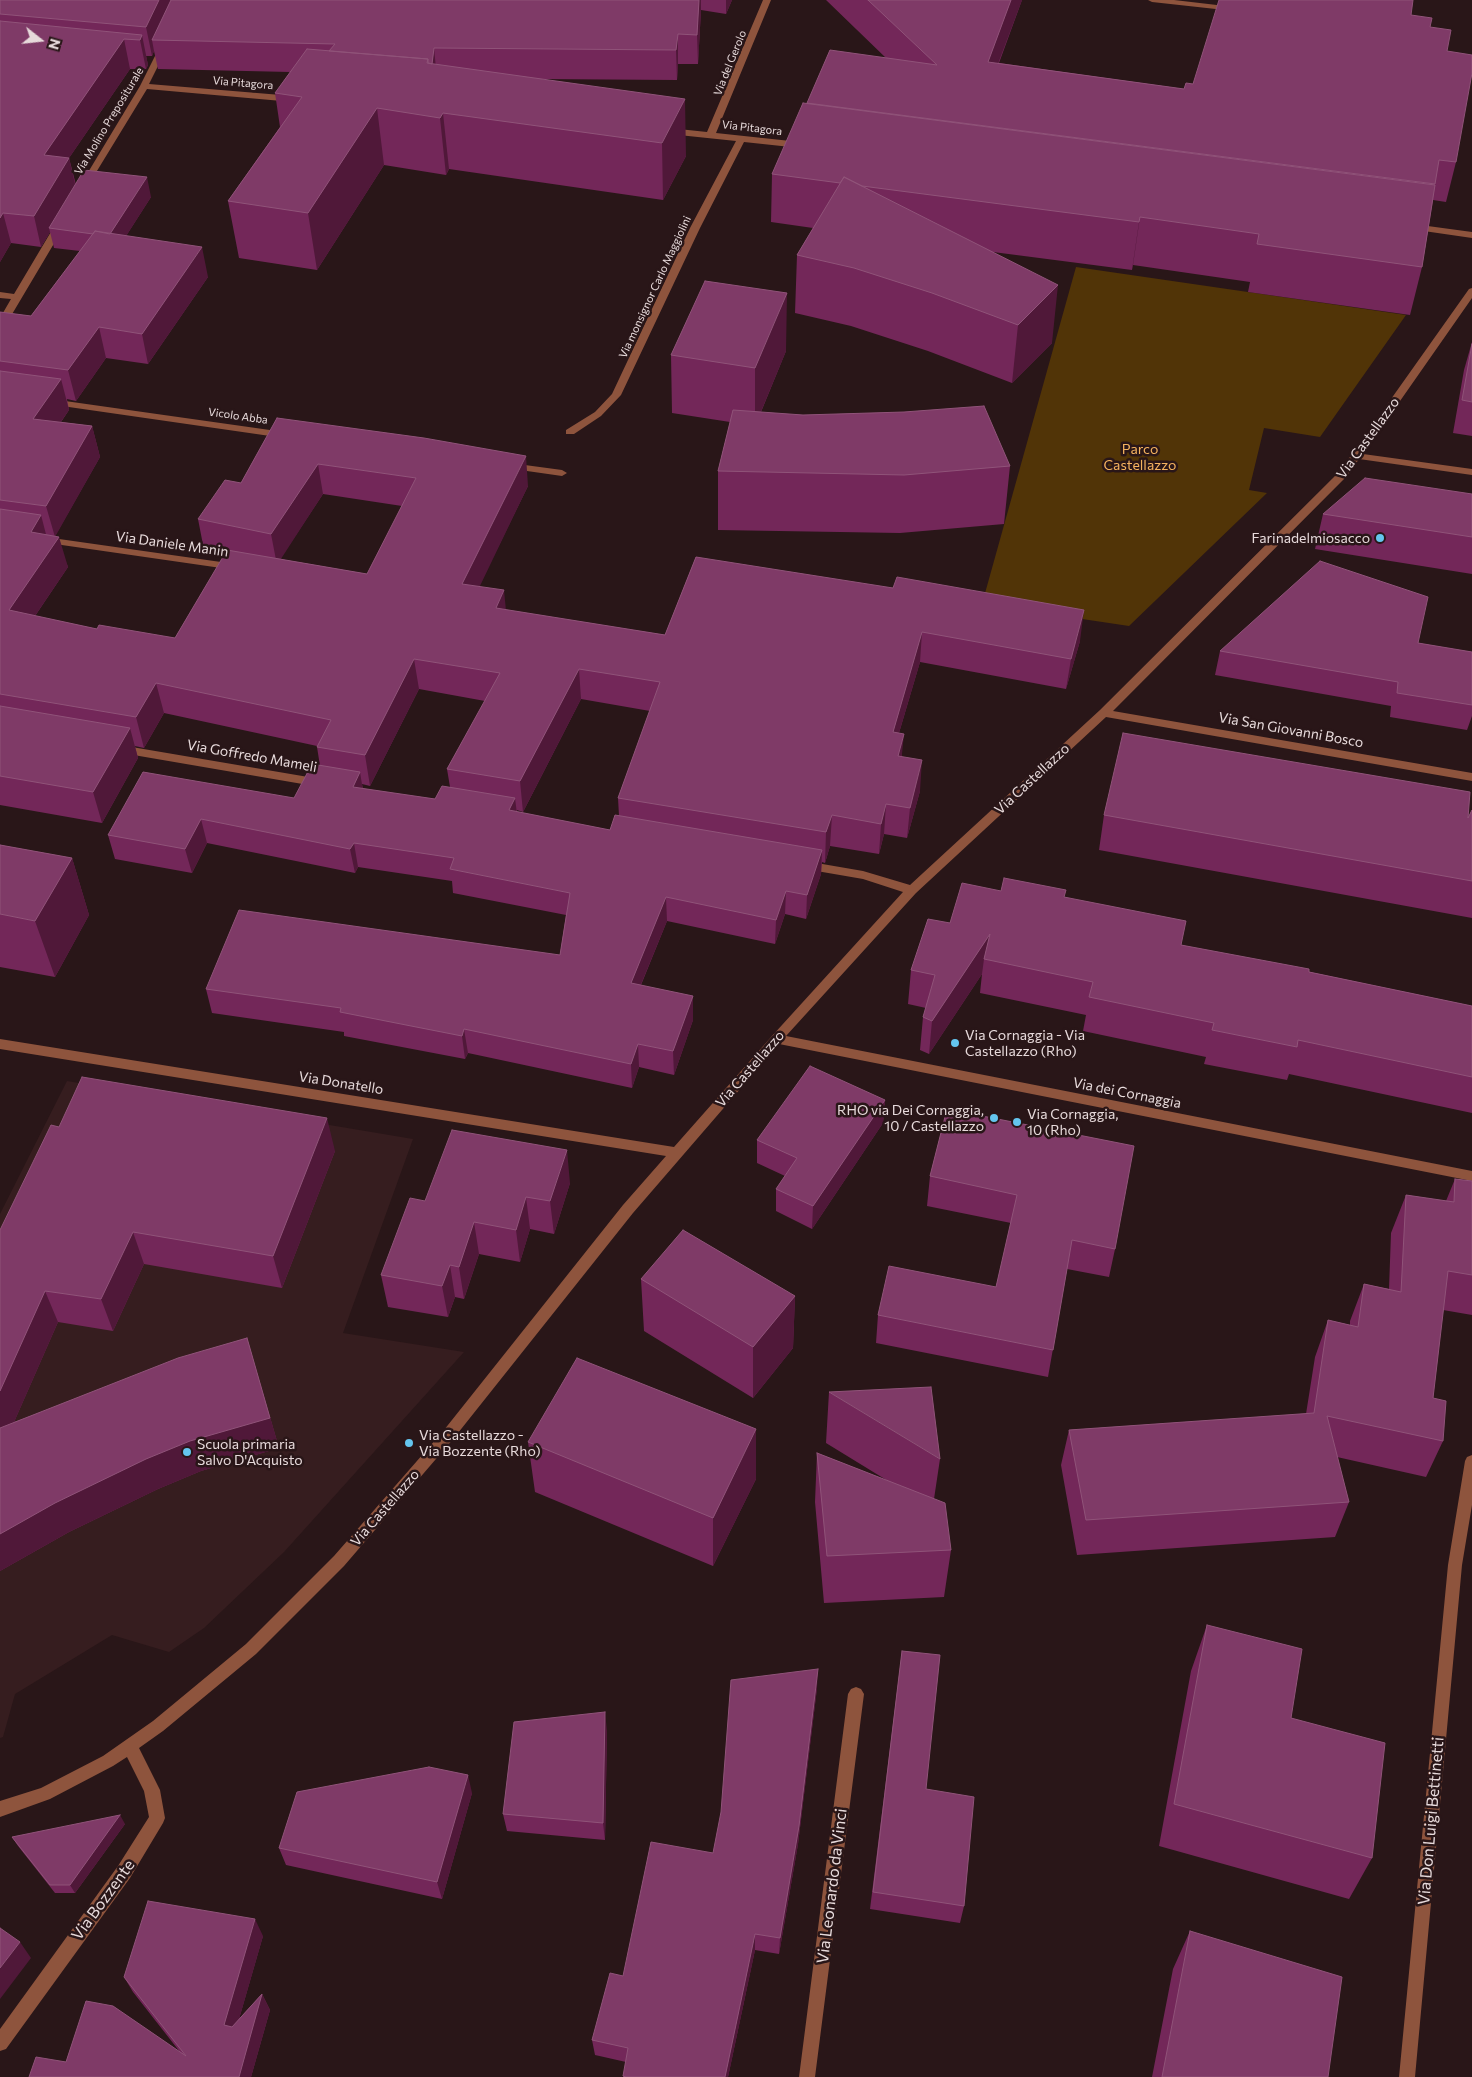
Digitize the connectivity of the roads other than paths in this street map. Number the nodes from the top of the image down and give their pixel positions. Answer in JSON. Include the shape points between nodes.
{"nodes":[{"id":1,"x":767,"y":0,"type":"edge"},
{"id":2,"x":1152,"y":0,"type":"edge"},
{"id":3,"x":1240,"y":10,"type":"edge"},
{"id":4,"x":168,"y":35,"type":"edge"},
{"id":5,"x":144,"y":86,"type":"junction"},
{"id":6,"x":299,"y":99,"type":"edge"},
{"id":7,"x":658,"y":130,"type":"edge"},
{"id":8,"x":711,"y":134,"type":"junction"},
{"id":9,"x":742,"y":138,"type":"junction"},
{"id":10,"x":811,"y":147,"type":"edge"},
{"id":11,"x":78,"y":196,"type":"edge"},
{"id":12,"x":68,"y":213,"type":"edge"},
{"id":13,"x":1407,"y":226,"type":"edge"},
{"id":14,"x":1472,"y":235,"type":"edge"},
{"id":15,"x":1472,"y":291,"type":"edge"},
{"id":16,"x":0,"y":295,"type":"edge"},
{"id":17,"x":16,"y":297,"type":"junction"},
{"id":18,"x":0,"y":326,"type":"edge"},
{"id":19,"x":39,"y":401,"type":"edge"},
{"id":20,"x":570,"y":432,"type":"dead end"},
{"id":21,"x":296,"y":436,"type":"edge"},
{"id":22,"x":1358,"y":456,"type":"junction"},
{"id":23,"x":502,"y":465,"type":"edge"},
{"id":24,"x":1472,"y":472,"type":"edge"},
{"id":25,"x":562,"y":473,"type":"dead end"},
{"id":26,"x":29,"y":538,"type":"edge"},
{"id":27,"x":242,"y":568,"type":"edge"},
{"id":28,"x":1104,"y":712,"type":"junction"},
{"id":29,"x":108,"y":747,"type":"edge"},
{"id":30,"x":1472,"y":777,"type":"edge"},
{"id":31,"x":334,"y":785,"type":"edge"},
{"id":32,"x":794,"y":863,"type":"edge"},
{"id":33,"x":912,"y":890,"type":"junction"},
{"id":34,"x":776,"y":1039,"type":"junction"},
{"id":35,"x":0,"y":1044,"type":"edge"},
{"id":36,"x":677,"y":1153,"type":"junction"},
{"id":37,"x":1472,"y":1176,"type":"edge"},
{"id":38,"x":1472,"y":1461,"type":"edge"},
{"id":39,"x":856,"y":1694,"type":"dead end"},
{"id":40,"x":130,"y":1746,"type":"junction"},
{"id":41,"x":0,"y":1809,"type":"edge"},
{"id":42,"x":0,"y":2043,"type":"edge"},
{"id":43,"x":807,"y":2077,"type":"edge"},
{"id":44,"x":1407,"y":2077,"type":"edge"}],
"edges":[{"from":1,"to":8,"type":"street","name":"Via del Gerolo"},
{"from":2,"to":3,"type":"street"},
{"from":4,"to":5,"type":"street","name":"Via Molino Prepositurale","via":[[153,61]]},
{"from":5,"to":6,"type":"street","name":"Via Pitagora"},
{"from":5,"to":11,"type":"street","name":"Via Molino Prepositurale"},
{"from":7,"to":8,"type":"street","name":"Via Pitagora"},
{"from":8,"to":9,"type":"street","name":"Via Pitagora"},
{"from":9,"to":10,"type":"street","name":"Via Pitagora"},
{"from":9,"to":20,"type":"street","name":"Via monsignor Carlo Maggiolini","via":[[695,228],[616,395],[598,414]]},
{"from":12,"to":17,"type":"street"},
{"from":13,"to":14,"type":"street"},
{"from":15,"to":22,"type":"street","name":"Via Castellazzo"},
{"from":16,"to":17,"type":"street"},
{"from":17,"to":18,"type":"street"},
{"from":19,"to":21,"type":"street","name":"Vicolo Abba"},
{"from":22,"to":24,"type":"street"},
{"from":22,"to":28,"type":"street","name":"Via Castellazzo","via":[[1344,474]]},
{"from":23,"to":25,"type":"street"},
{"from":26,"to":27,"type":"street","name":"Via Daniele Manin"},
{"from":28,"to":30,"type":"street","name":"Via San Giovanni Bosco"},
{"from":28,"to":33,"type":"street","name":"Via Castellazzo"},
{"from":29,"to":31,"type":"street","name":"Via Goffredo Mameli"},
{"from":32,"to":33,"type":"street","via":[[863,875]]},
{"from":33,"to":34,"type":"street","name":"Via Castellazzo"},
{"from":34,"to":36,"type":"street","name":"Via Castellazzo"},
{"from":34,"to":37,"type":"street","name":"Via dei Cornaggia"},
{"from":35,"to":36,"type":"street","name":"Via Donatello"},
{"from":36,"to":40,"type":"street","name":"Via Castellazzo","via":[[628,1209],[449,1434],[339,1561],[251,1649]]},
{"from":38,"to":44,"type":"street","name":"Via Don Luigi Bettinetti","via":[[1455,1565]]},
{"from":39,"to":43,"type":"street","name":"Via Leonardo da Vinci"},
{"from":40,"to":41,"type":"street","name":"Via Castellazzo","via":[[44,1794]]},
{"from":40,"to":42,"type":"street","name":"Via Bozzente","via":[[152,1790],[157,1818],[124,1872]]}]}
